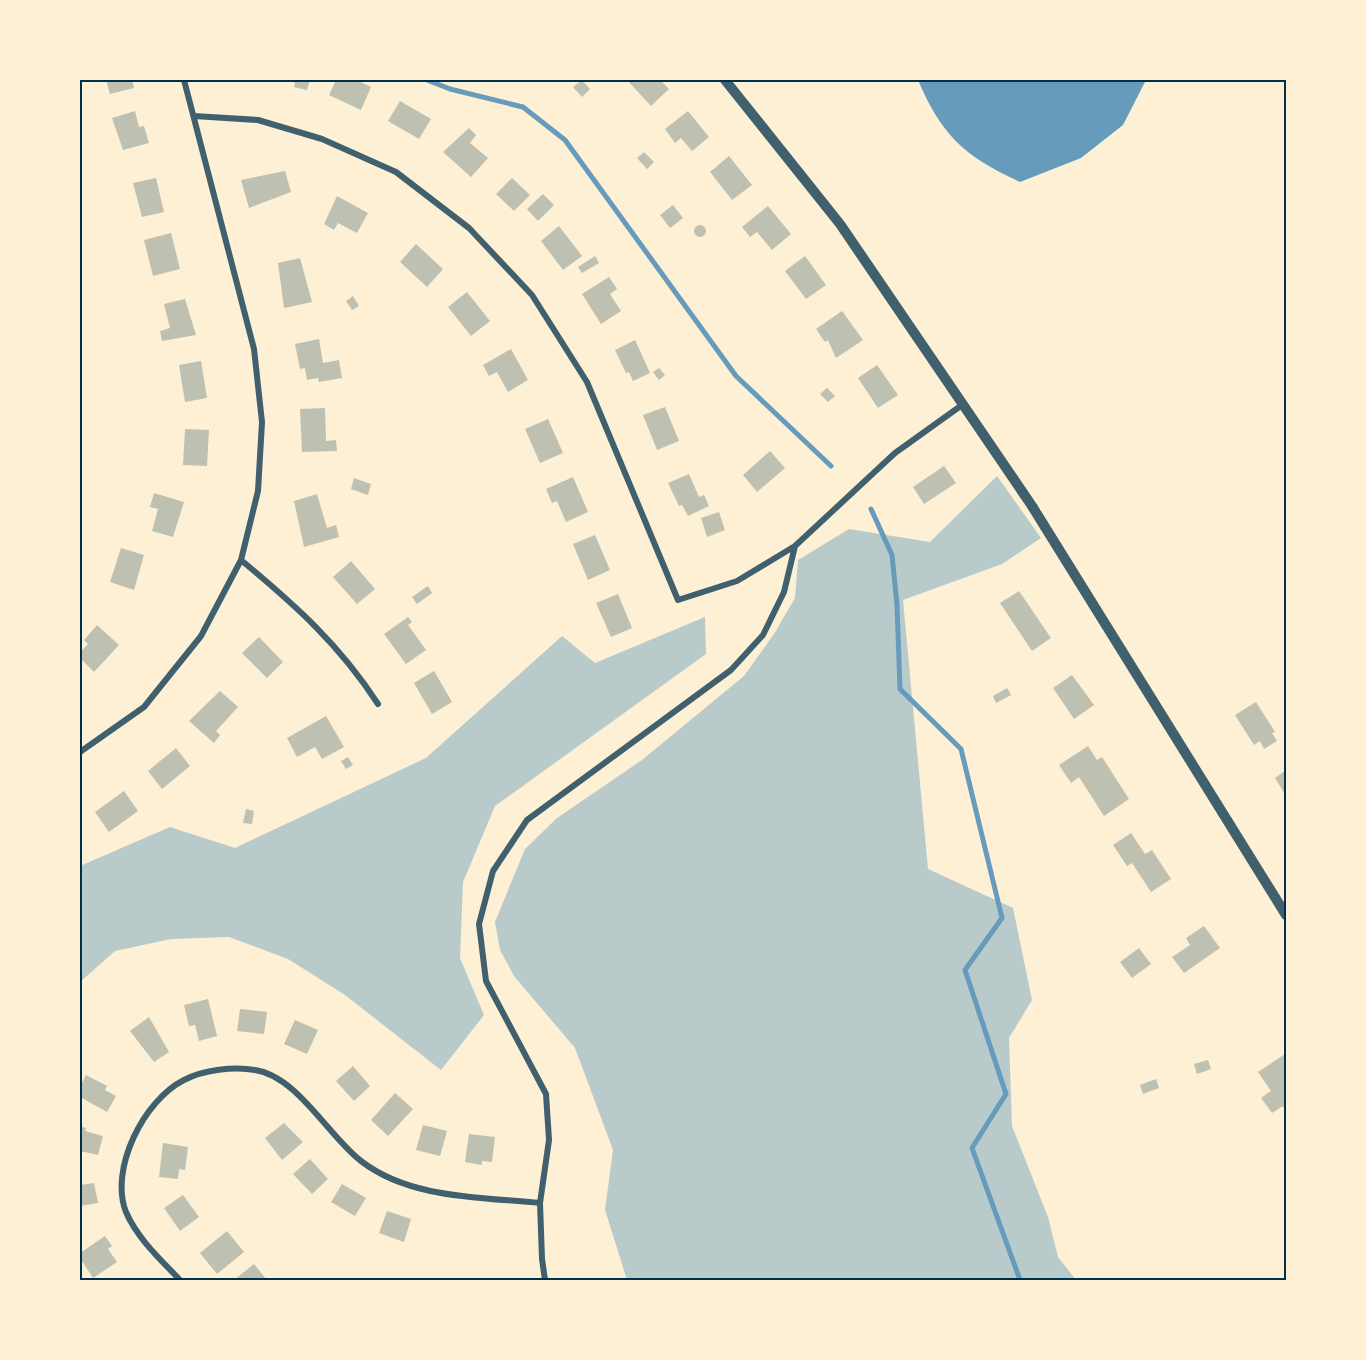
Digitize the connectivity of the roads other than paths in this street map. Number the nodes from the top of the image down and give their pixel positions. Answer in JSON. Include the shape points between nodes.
{"nodes":[{"id":1,"x":184,"y":80,"type":"edge"},
{"id":2,"x":725,"y":80,"type":"edge"},
{"id":3,"x":194,"y":116,"type":"junction"},
{"id":4,"x":962,"y":405,"type":"junction"},
{"id":5,"x":795,"y":546,"type":"junction"},
{"id":6,"x":241,"y":560,"type":"junction"},
{"id":7,"x":378,"y":704,"type":"dead end"},
{"id":8,"x":80,"y":752,"type":"edge"},
{"id":9,"x":1287,"y":915,"type":"edge"},
{"id":10,"x":540,"y":1203,"type":"junction"},
{"id":11,"x":180,"y":1281,"type":"edge"},
{"id":12,"x":545,"y":1281,"type":"edge"}],
"edges":[{"from":1,"to":3,"type":"street"},
{"from":2,"to":4,"type":"street","via":[[840,224]]},
{"from":3,"to":5,"type":"street","via":[[258,120],[322,139],[396,172],[469,228],[532,295],[587,382],[678,600],[737,581]]},
{"from":3,"to":6,"type":"street","via":[[254,349],[261,412],[258,491]]},
{"from":4,"to":5,"type":"street","via":[[895,453]]},
{"from":4,"to":9,"type":"street","via":[[1032,506]]},
{"from":5,"to":10,"type":"street","via":[[784,592],[763,635],[731,670],[527,820],[493,871],[479,924],[486,981],[546,1094],[549,1140]]},
{"from":6,"to":7,"type":"street","via":[[304,612],[360,676]]},
{"from":6,"to":8,"type":"street","via":[[201,636],[144,707]]},
{"from":10,"to":11,"type":"street","via":[[430,1191],[394,1181],[361,1162],[313,1108],[286,1085],[257,1070],[222,1070],[184,1080],[151,1106],[130,1144],[121,1180],[126,1212],[148,1245]]},
{"from":10,"to":12,"type":"street"}]}
